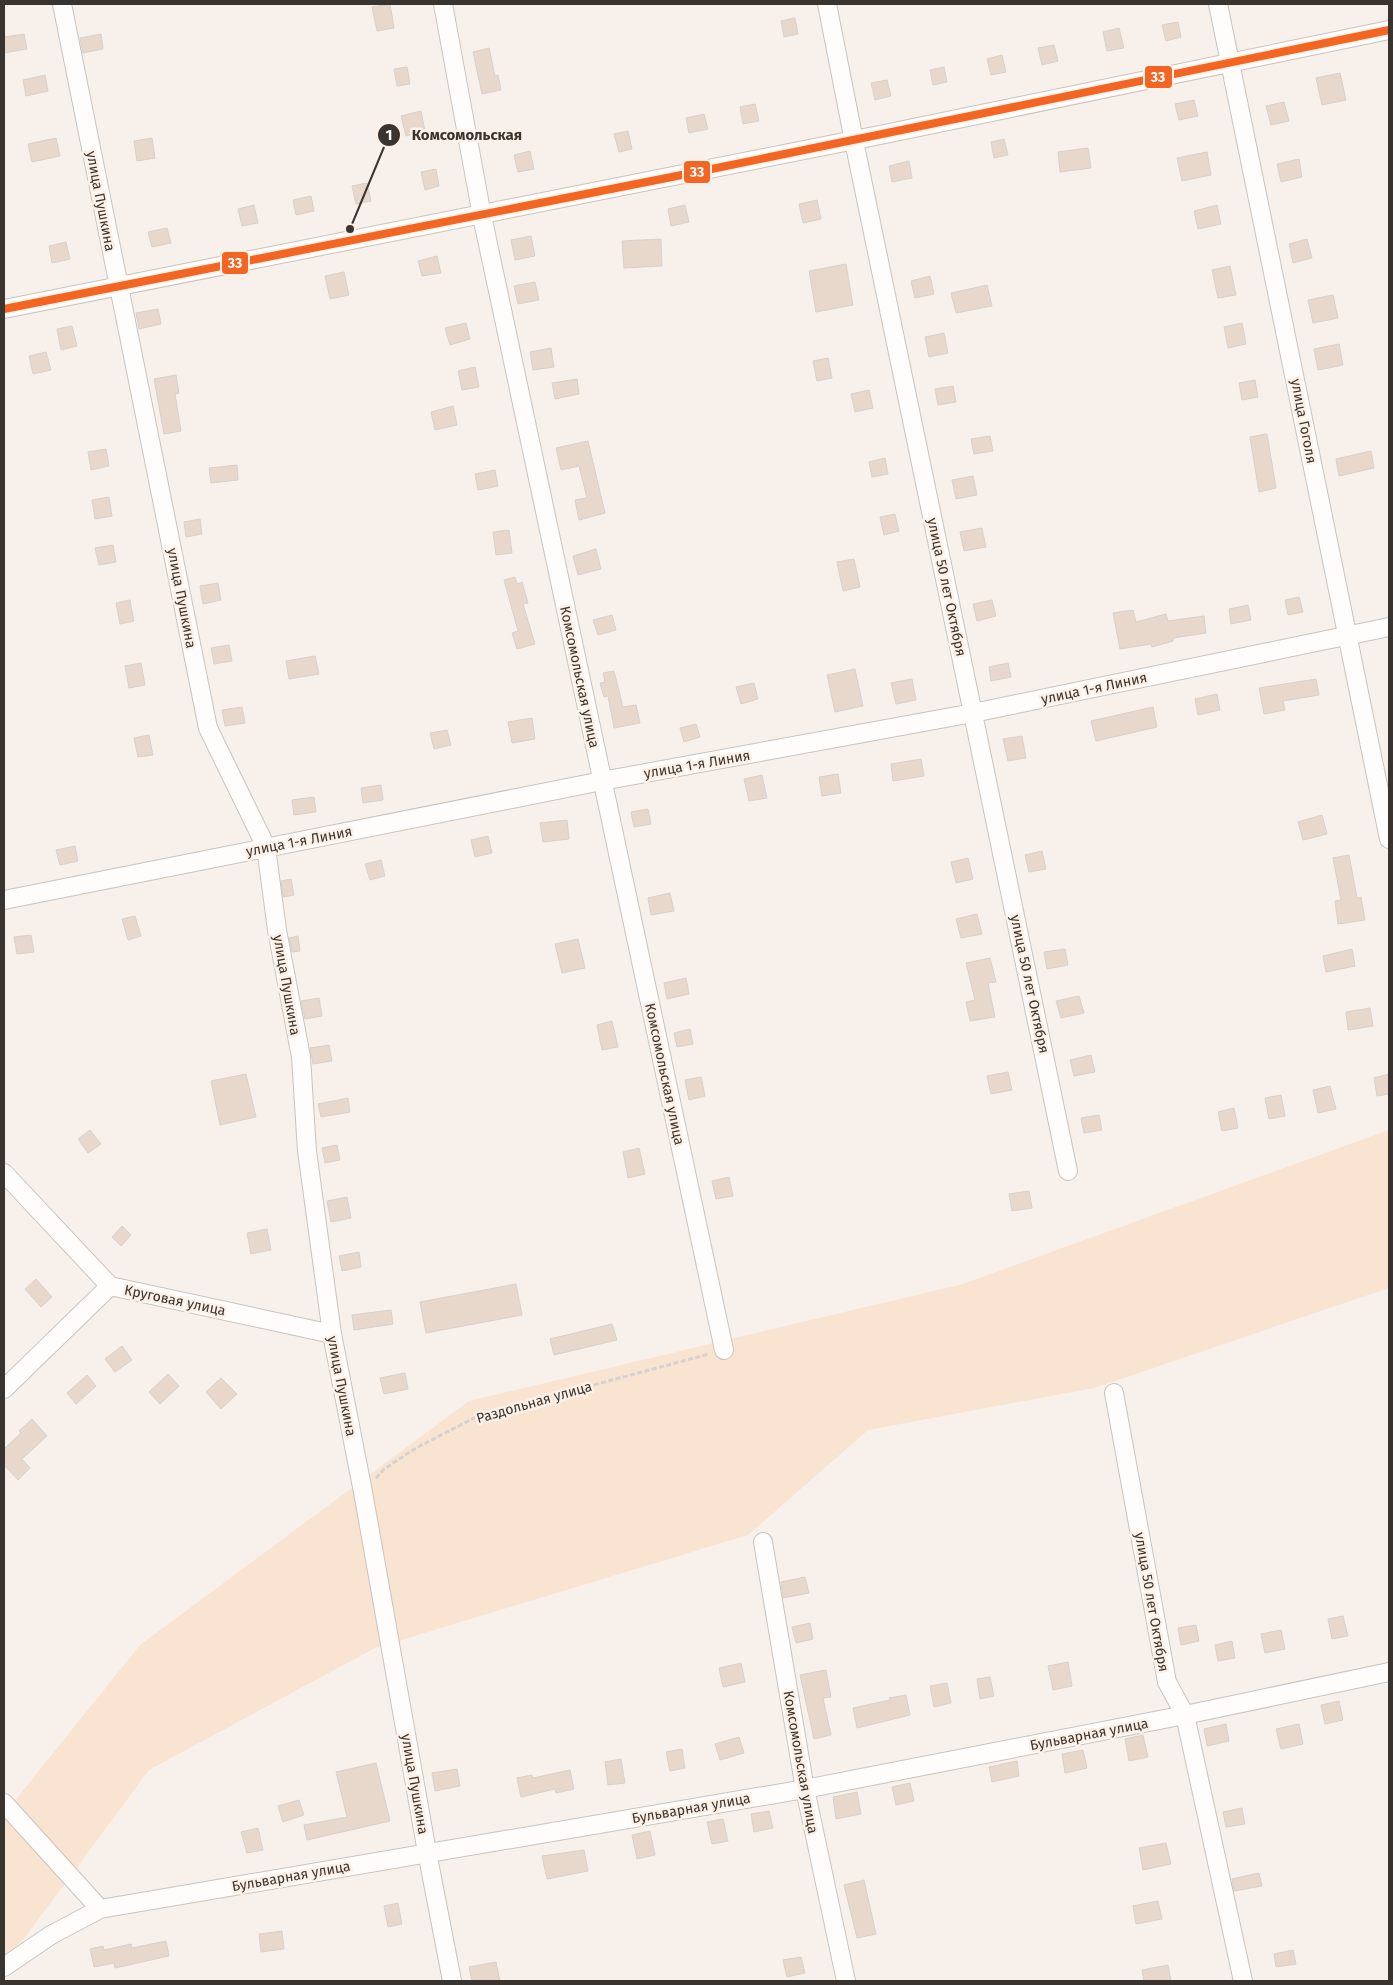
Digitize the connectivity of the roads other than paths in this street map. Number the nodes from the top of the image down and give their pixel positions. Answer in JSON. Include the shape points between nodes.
{"nodes":[{"id":1,"x":62,"y":4,"type":"edge"},
{"id":2,"x":443,"y":4,"type":"edge"},
{"id":3,"x":827,"y":4,"type":"edge"},
{"id":4,"x":1218,"y":4,"type":"edge"},
{"id":5,"x":1389,"y":30,"type":"edge"},
{"id":6,"x":1231,"y":62,"type":"junction"},
{"id":7,"x":854,"y":141,"type":"junction"},
{"id":8,"x":482,"y":216,"type":"junction"},
{"id":9,"x":119,"y":286,"type":"junction"},
{"id":10,"x":4,"y":308,"type":"edge"},
{"id":11,"x":1389,"y":627,"type":"edge"},
{"id":12,"x":1348,"y":635,"type":"junction"},
{"id":13,"x":973,"y":713,"type":"junction"},
{"id":14,"x":602,"y":781,"type":"junction"},
{"id":15,"x":1389,"y":839,"type":"edge"},
{"id":16,"x":266,"y":847,"type":"junction"},
{"id":17,"x":4,"y":900,"type":"edge"},
{"id":18,"x":1068,"y":1171,"type":"dead end"},
{"id":19,"x":4,"y":1173,"type":"edge"},
{"id":20,"x":110,"y":1286,"type":"junction"},
{"id":21,"x":332,"y":1334,"type":"junction"},
{"id":22,"x":724,"y":1350,"type":"road end"},
{"id":23,"x":4,"y":1389,"type":"edge"},
{"id":24,"x":1114,"y":1393,"type":"dead end"},
{"id":25,"x":763,"y":1542,"type":"dead end"},
{"id":26,"x":1389,"y":1672,"type":"edge"},
{"id":27,"x":1185,"y":1715,"type":"junction"},
{"id":28,"x":804,"y":1789,"type":"junction"},
{"id":29,"x":4,"y":1803,"type":"edge"},
{"id":30,"x":427,"y":1852,"type":"junction"},
{"id":31,"x":100,"y":1909,"type":"junction"},
{"id":32,"x":4,"y":1967,"type":"edge"},
{"id":33,"x":452,"y":1981,"type":"edge"},
{"id":34,"x":846,"y":1981,"type":"edge"},
{"id":35,"x":1243,"y":1981,"type":"edge"}],
"edges":[{"from":1,"to":9,"type":"street","name":"улица Пушкина"},
{"from":2,"to":8,"type":"street","name":"Комсомольская улица"},
{"from":3,"to":7,"type":"street","name":"улица 50 лет Октября"},
{"from":4,"to":6,"type":"street","name":"улица Гоголя"},
{"from":5,"to":6,"type":"street"},
{"from":6,"to":7,"type":"street"},
{"from":6,"to":12,"type":"street","name":"улица Гоголя"},
{"from":7,"to":8,"type":"street"},
{"from":7,"to":13,"type":"street","name":"улица 50 лет Октября"},
{"from":8,"to":9,"type":"street"},
{"from":8,"to":14,"type":"street","name":"Комсомольская улица"},
{"from":9,"to":10,"type":"street"},
{"from":9,"to":16,"type":"street","name":"улица Пушкина","via":[[208,728]]},
{"from":11,"to":12,"type":"street","name":"улица 1-я Линия"},
{"from":12,"to":13,"type":"street","name":"улица 1-я Линия"},
{"from":12,"to":15,"type":"street","name":"улица Гоголя"},
{"from":13,"to":14,"type":"street","name":"улица 1-я Линия"},
{"from":13,"to":18,"type":"street","name":"улица 50 лет Октября"},
{"from":14,"to":16,"type":"street","name":"улица 1-я Линия"},
{"from":14,"to":22,"type":"street","name":"Комсомольская улица"},
{"from":16,"to":17,"type":"street","name":"улица 1-я Линия"},
{"from":16,"to":21,"type":"street","name":"улица Пушкина","via":[[277,930],[301,1057],[307,1151]]},
{"from":19,"to":20,"type":"street","name":"Круговая улица"},
{"from":20,"to":21,"type":"street","name":"Круговая улица"},
{"from":20,"to":23,"type":"street"},
{"from":21,"to":30,"type":"street","name":"улица Пушкина"},
{"from":24,"to":27,"type":"street","name":"улица 50 лет Октября","via":[[1166,1682]]},
{"from":25,"to":28,"type":"street","name":"Комсомольская улица"},
{"from":26,"to":27,"type":"street","name":"Бульварная улица"},
{"from":27,"to":28,"type":"street","name":"Бульварная улица"},
{"from":27,"to":35,"type":"street","name":"улица 50 лет Октября"},
{"from":28,"to":30,"type":"street","name":"Бульварная улица"},
{"from":28,"to":34,"type":"street","name":"Комсомольская улица"},
{"from":29,"to":31,"type":"street"},
{"from":30,"to":31,"type":"street","name":"Бульварная улица"},
{"from":30,"to":33,"type":"street","name":"улица Пушкина"},
{"from":31,"to":32,"type":"street","name":"Бульварная улица","via":[[52,1935]]}]}
